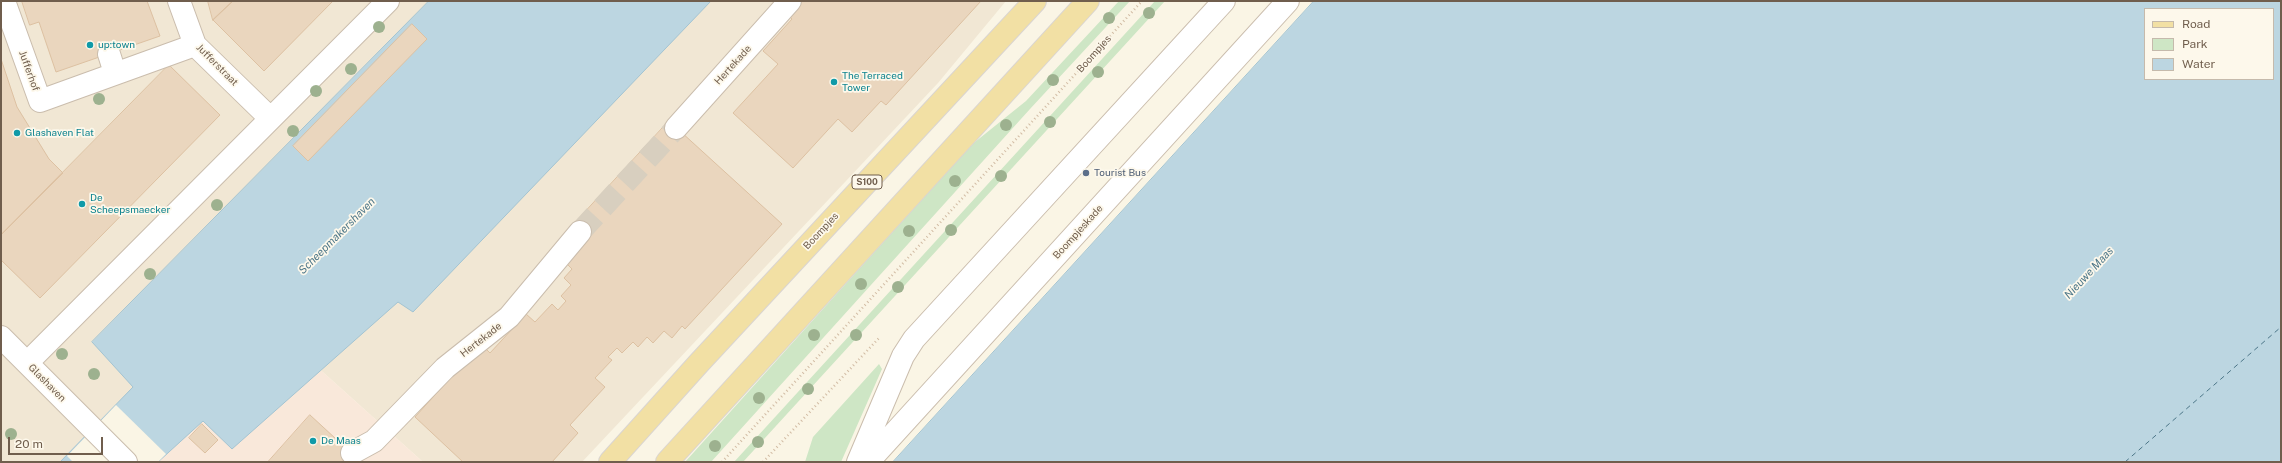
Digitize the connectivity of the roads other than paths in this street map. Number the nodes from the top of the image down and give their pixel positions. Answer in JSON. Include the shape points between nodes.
{"nodes":[{"id":1,"x":179,"y":1,"type":"edge"},
{"id":2,"x":388,"y":1,"type":"edge"},
{"id":3,"x":790,"y":1,"type":"edge"},
{"id":4,"x":1035,"y":1,"type":"edge"},
{"id":5,"x":1088,"y":1,"type":"edge"},
{"id":6,"x":1224,"y":1,"type":"edge"},
{"id":7,"x":1288,"y":1,"type":"edge"},
{"id":8,"x":12,"y":6,"type":"edge"},
{"id":9,"x":195,"y":45,"type":"junction"},
{"id":10,"x":270,"y":118,"type":"junction"},
{"id":11,"x":676,"y":128,"type":"tunnel mouth"},
{"id":12,"x":580,"y":232,"type":"tunnel mouth"},
{"id":13,"x":1,"y":337,"type":"edge"},
{"id":14,"x":27,"y":364,"type":"junction"},
{"id":15,"x":359,"y":458,"type":"edge"},
{"id":16,"x":126,"y":462,"type":"edge"},
{"id":17,"x":610,"y":462,"type":"edge"},
{"id":18,"x":667,"y":462,"type":"edge"},
{"id":19,"x":858,"y":462,"type":"edge"},
{"id":20,"x":868,"y":462,"type":"edge"}],
"edges":[{"from":1,"to":9,"type":"street","name":"Jufferstraat"},
{"from":2,"to":10,"type":"street"},
{"from":3,"to":11,"type":"street","name":"Hertekade"},
{"from":4,"to":17,"type":"main road","name":"Boompjes","number":"S100"},
{"from":5,"to":18,"type":"main road"},
{"from":6,"to":19,"type":"street","via":[[914,339],[903,356]]},
{"from":7,"to":20,"type":"street","name":"Boompjeskade"},
{"from":8,"to":9,"type":"street","name":"Jufferhof","via":[[40,101],[112,63]]},
{"from":9,"to":10,"type":"street","name":"Jufferstraat"},
{"from":10,"to":14,"type":"street"},
{"from":12,"to":15,"type":"street","name":"Hertekade","via":[[509,318],[445,368]]},
{"from":13,"to":14,"type":"street","name":"Glashaven"},
{"from":14,"to":16,"type":"street","name":"Glashaven"}]}
